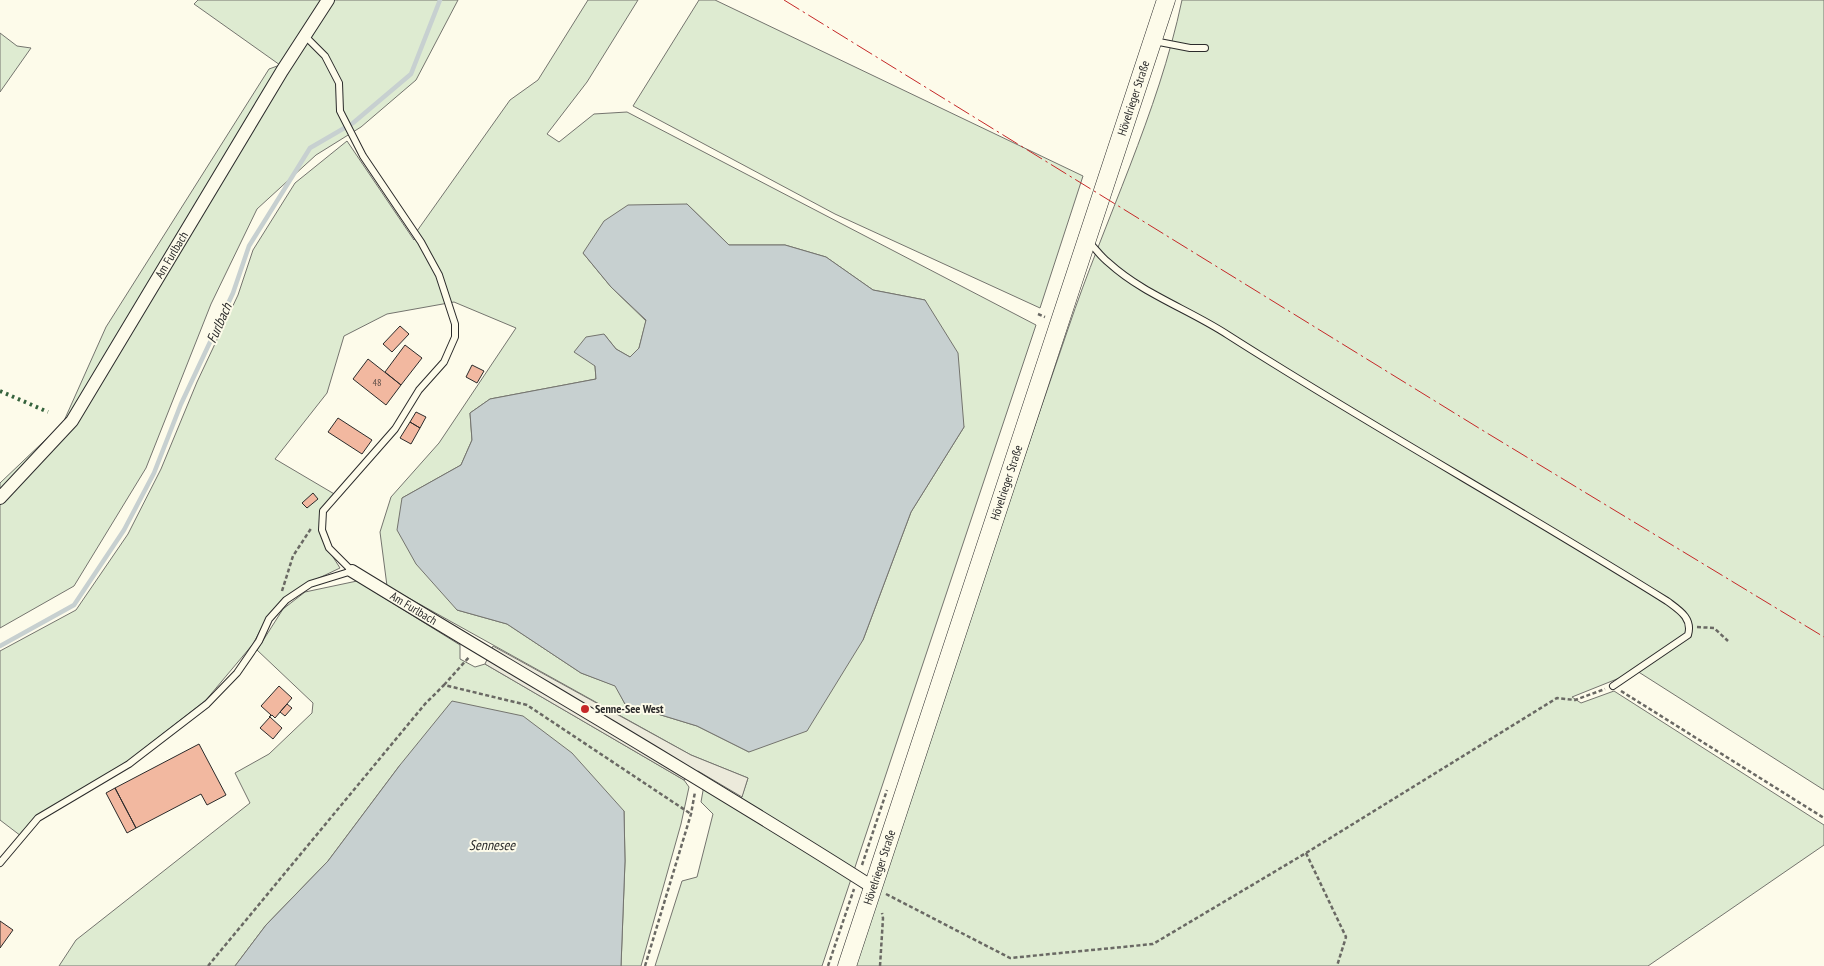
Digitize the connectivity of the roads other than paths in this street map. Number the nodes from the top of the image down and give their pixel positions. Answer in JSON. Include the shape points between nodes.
{"nodes":[{"id":1,"x":328,"y":0,"type":"edge"},
{"id":2,"x":1166,"y":0,"type":"edge"},
{"id":3,"x":304,"y":35,"type":"junction"},
{"id":4,"x":1154,"y":41,"type":"junction"},
{"id":5,"x":1205,"y":48,"type":"dead end"},
{"id":6,"x":1088,"y":240,"type":"junction"},
{"id":7,"x":0,"y":498,"type":"edge"},
{"id":8,"x":352,"y":571,"type":"junction"},
{"id":9,"x":1613,"y":686,"type":"road end"},
{"id":10,"x":0,"y":863,"type":"edge"},
{"id":11,"x":874,"y":888,"type":"junction"},
{"id":12,"x":847,"y":966,"type":"edge"}],
"edges":[{"from":1,"to":3,"type":"street","name":"Am Furlbach"},
{"from":2,"to":4,"type":"main road","name":"Hövelrieger Straße"},
{"from":3,"to":7,"type":"street","name":"Am Furlbach","via":[[72,420]]},
{"from":3,"to":8,"type":"lane","via":[[325,56],[339,83],[340,111],[364,156],[439,275],[452,311],[455,337],[444,362],[419,390],[395,429],[323,511],[322,530],[329,548]]},
{"from":4,"to":5,"type":"lane"},
{"from":4,"to":6,"type":"main road","name":"Hövelrieger Straße"},
{"from":6,"to":9,"type":"lane","via":[[1108,263],[1133,281],[1223,332],[1456,476],[1567,538],[1667,601],[1686,618],[1688,635]]},
{"from":6,"to":11,"type":"main road","name":"Hövelrieger Straße"},
{"from":8,"to":10,"type":"lane","via":[[302,588],[269,619],[260,641],[237,673],[207,704],[129,764],[38,818]]},
{"from":8,"to":11,"type":"street","name":"Am Furlbach","via":[[698,777]]},
{"from":11,"to":12,"type":"main road","name":"Hövelrieger Straße"}]}
